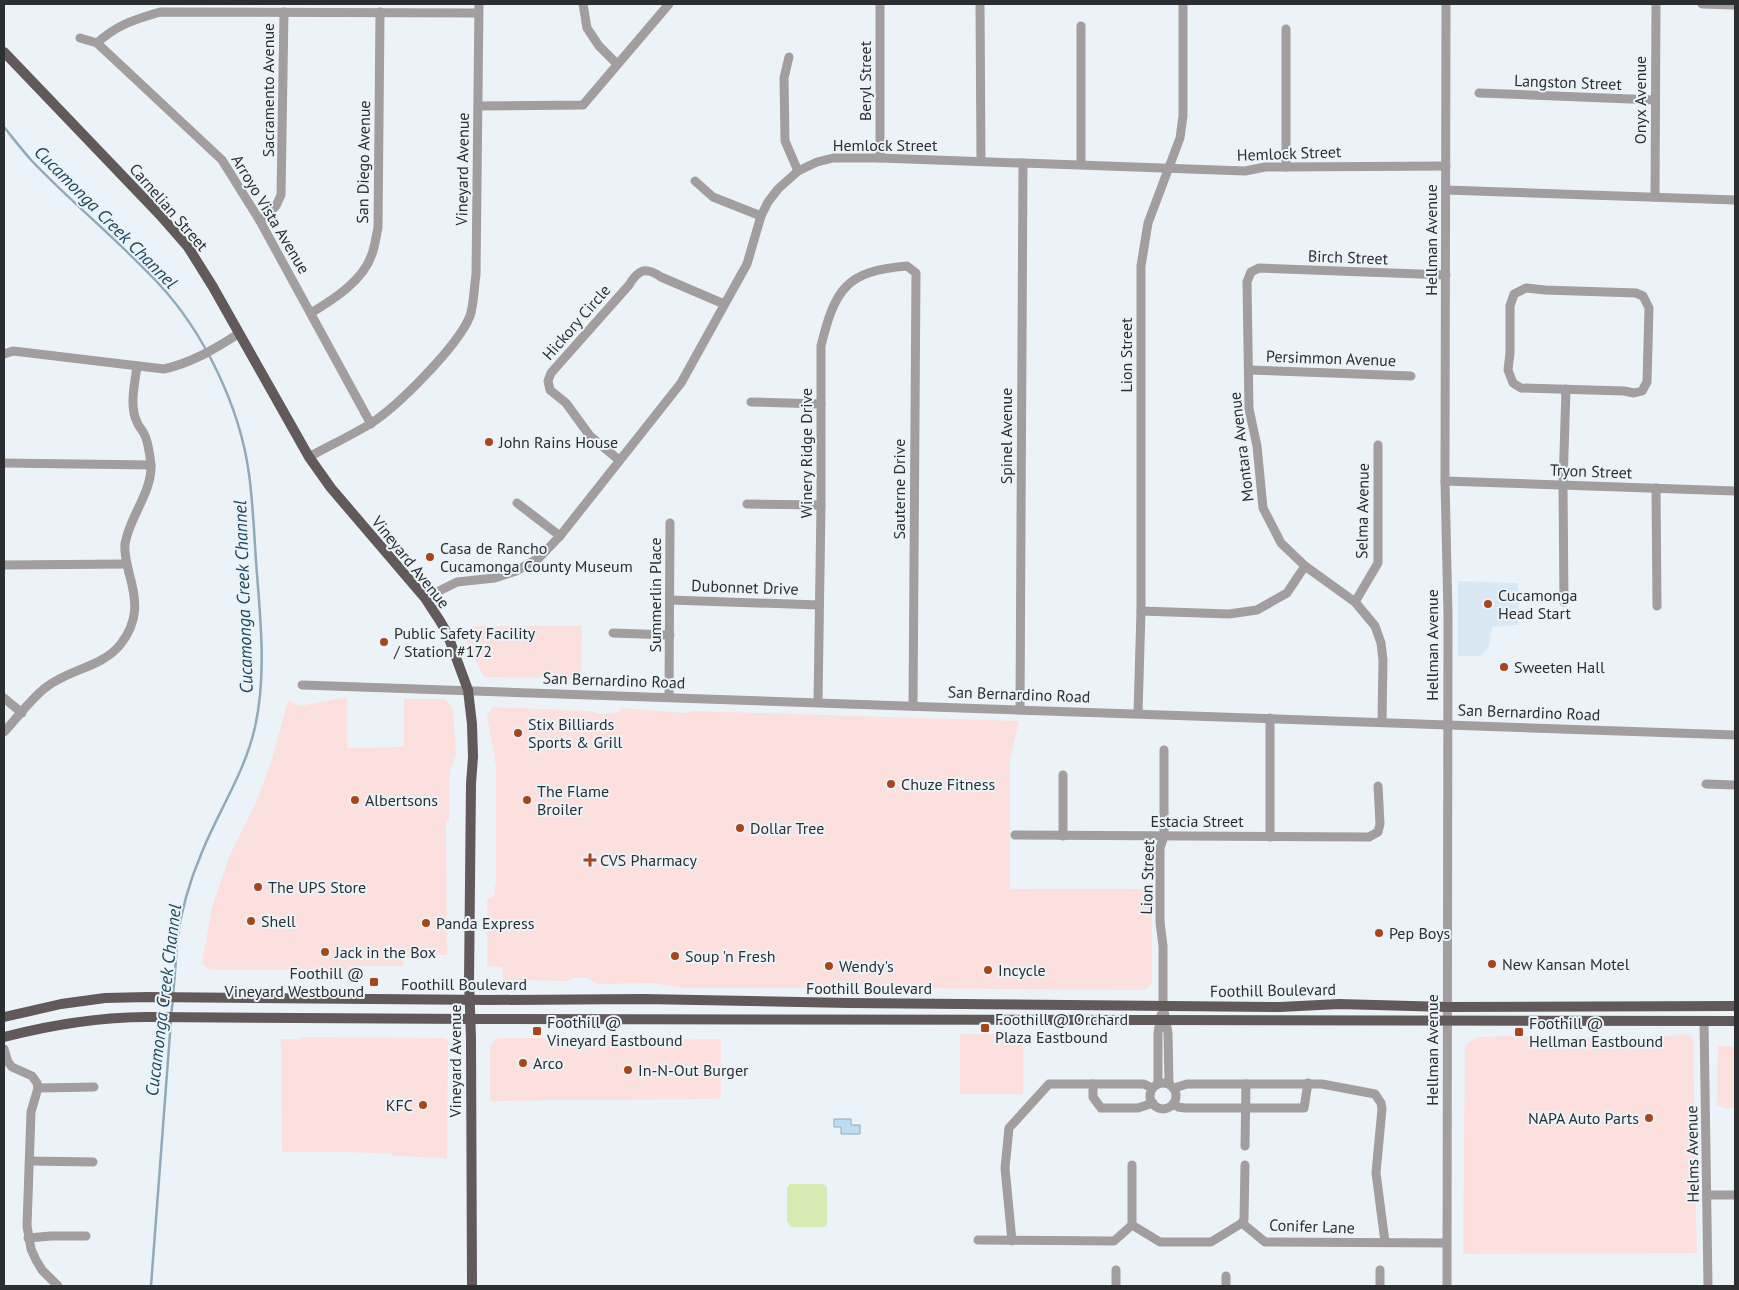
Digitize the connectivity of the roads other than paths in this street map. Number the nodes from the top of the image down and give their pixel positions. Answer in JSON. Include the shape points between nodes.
{"nodes":[{"id":1,"x":582,"y":4,"type":"edge"},
{"id":2,"x":669,"y":4,"type":"edge"},
{"id":3,"x":880,"y":4,"type":"edge"},
{"id":4,"x":980,"y":4,"type":"edge"},
{"id":5,"x":1183,"y":4,"type":"edge"},
{"id":6,"x":1446,"y":4,"type":"edge"},
{"id":7,"x":1656,"y":4,"type":"edge"},
{"id":8,"x":1702,"y":4,"type":"edge"},
{"id":9,"x":1735,"y":5,"type":"edge"},
{"id":10,"x":479,"y":8,"type":"edge"},
{"id":11,"x":284,"y":12,"type":"junction"},
{"id":12,"x":380,"y":12,"type":"junction"},
{"id":13,"x":1081,"y":26,"type":"dead end"},
{"id":14,"x":1286,"y":29,"type":"dead end"},
{"id":15,"x":80,"y":38,"type":"dead end"},
{"id":16,"x":97,"y":43,"type":"junction"},
{"id":17,"x":4,"y":52,"type":"edge"},
{"id":18,"x":789,"y":57,"type":"dead end"},
{"id":19,"x":617,"y":64,"type":"junction"},
{"id":20,"x":1478,"y":93,"type":"dead end"},
{"id":21,"x":1655,"y":100,"type":"junction"},
{"id":22,"x":478,"y":106,"type":"junction"},
{"id":23,"x":880,"y":158,"type":"junction"},
{"id":24,"x":980,"y":161,"type":"junction"},
{"id":25,"x":1023,"y":163,"type":"junction"},
{"id":26,"x":1081,"y":164,"type":"junction"},
{"id":27,"x":1446,"y":166,"type":"junction"},
{"id":28,"x":1169,"y":167,"type":"junction"},
{"id":29,"x":1286,"y":167,"type":"junction"},
{"id":30,"x":798,"y":171,"type":"junction"},
{"id":31,"x":695,"y":180,"type":"dead end"},
{"id":32,"x":1446,"y":190,"type":"junction"},
{"id":33,"x":1655,"y":197,"type":"junction"},
{"id":34,"x":1735,"y":200,"type":"edge"},
{"id":35,"x":761,"y":216,"type":"junction"},
{"id":36,"x":260,"y":221,"type":"junction"},
{"id":37,"x":1251,"y":272,"type":"joint"},
{"id":38,"x":916,"y":273,"type":"joint"},
{"id":39,"x":1446,"y":275,"type":"junction"},
{"id":40,"x":724,"y":304,"type":"junction"},
{"id":41,"x":312,"y":313,"type":"junction"},
{"id":42,"x":238,"y":334,"type":"junction"},
{"id":43,"x":4,"y":354,"type":"edge"},
{"id":44,"x":137,"y":366,"type":"junction"},
{"id":45,"x":1249,"y":370,"type":"junction"},
{"id":46,"x":1411,"y":376,"type":"dead end"},
{"id":47,"x":1566,"y":389,"type":"junction"},
{"id":48,"x":751,"y":402,"type":"dead end"},
{"id":49,"x":821,"y":404,"type":"junction"},
{"id":50,"x":371,"y":424,"type":"junction"},
{"id":51,"x":1378,"y":445,"type":"dead end"},
{"id":52,"x":310,"y":457,"type":"junction"},
{"id":53,"x":619,"y":460,"type":"junction"},
{"id":54,"x":4,"y":463,"type":"edge"},
{"id":55,"x":151,"y":465,"type":"junction"},
{"id":56,"x":1445,"y":481,"type":"junction"},
{"id":57,"x":1564,"y":485,"type":"junction"},
{"id":58,"x":1656,"y":488,"type":"junction"},
{"id":59,"x":1735,"y":491,"type":"edge"},
{"id":60,"x":517,"y":503,"type":"dead end"},
{"id":61,"x":746,"y":504,"type":"dead end"},
{"id":62,"x":821,"y":506,"type":"junction"},
{"id":63,"x":670,"y":523,"type":"dead end"},
{"id":64,"x":560,"y":536,"type":"junction"},
{"id":65,"x":127,"y":564,"type":"junction"},
{"id":66,"x":4,"y":565,"type":"edge"},
{"id":67,"x":1305,"y":566,"type":"junction"},
{"id":68,"x":425,"y":598,"type":"junction"},
{"id":69,"x":670,"y":600,"type":"junction"},
{"id":70,"x":1355,"y":602,"type":"junction"},
{"id":71,"x":1564,"y":602,"type":"dead end"},
{"id":72,"x":819,"y":605,"type":"junction"},
{"id":73,"x":1657,"y":606,"type":"dead end"},
{"id":74,"x":1141,"y":611,"type":"junction"},
{"id":75,"x":613,"y":633,"type":"dead end"},
{"id":76,"x":670,"y":635,"type":"junction"},
{"id":77,"x":302,"y":685,"type":"dead end"},
{"id":78,"x":468,"y":690,"type":"junction"},
{"id":79,"x":669,"y":697,"type":"junction"},
{"id":80,"x":4,"y":698,"type":"edge"},
{"id":81,"x":818,"y":702,"type":"junction"},
{"id":82,"x":913,"y":706,"type":"junction"},
{"id":83,"x":1020,"y":709,"type":"junction"},
{"id":84,"x":22,"y":712,"type":"junction"},
{"id":85,"x":1138,"y":713,"type":"junction"},
{"id":86,"x":1270,"y":718,"type":"junction"},
{"id":87,"x":1382,"y":722,"type":"junction"},
{"id":88,"x":1447,"y":724,"type":"junction"},
{"id":89,"x":4,"y":732,"type":"edge"},
{"id":90,"x":1735,"y":735,"type":"edge"},
{"id":91,"x":1164,"y":750,"type":"dead end"},
{"id":92,"x":1063,"y":775,"type":"dead end"},
{"id":93,"x":1706,"y":784,"type":"dead end"},
{"id":94,"x":1735,"y":785,"type":"edge"},
{"id":95,"x":1378,"y":786,"type":"dead end"},
{"id":96,"x":1016,"y":835,"type":"dead end"},
{"id":97,"x":1063,"y":836,"type":"junction"},
{"id":98,"x":1164,"y":836,"type":"junction"},
{"id":99,"x":1270,"y":836,"type":"junction"},
{"id":100,"x":470,"y":1000,"type":"junction"},
{"id":101,"x":1163,"y":1005,"type":"junction"},
{"id":102,"x":1735,"y":1006,"type":"edge"},
{"id":103,"x":1447,"y":1007,"type":"junction"},
{"id":104,"x":4,"y":1017,"type":"edge"},
{"id":105,"x":471,"y":1019,"type":"junction"},
{"id":106,"x":1163,"y":1020,"type":"junction"},
{"id":107,"x":1704,"y":1021,"type":"junction"},
{"id":108,"x":1735,"y":1021,"type":"edge"},
{"id":109,"x":1447,"y":1022,"type":"junction"},
{"id":110,"x":4,"y":1037,"type":"edge"},
{"id":111,"x":4,"y":1048,"type":"edge"},
{"id":112,"x":1308,"y":1083,"type":"junction"},
{"id":113,"x":1093,"y":1084,"type":"junction"},
{"id":114,"x":1246,"y":1084,"type":"junction"},
{"id":115,"x":1155,"y":1086,"type":"junction"},
{"id":116,"x":1171,"y":1086,"type":"junction"},
{"id":117,"x":94,"y":1087,"type":"dead end"},
{"id":118,"x":38,"y":1088,"type":"junction"},
{"id":119,"x":1153,"y":1104,"type":"junction"},
{"id":120,"x":1173,"y":1104,"type":"junction"},
{"id":121,"x":1246,"y":1109,"type":"junction"},
{"id":122,"x":1245,"y":1146,"type":"dead end"},
{"id":123,"x":30,"y":1161,"type":"junction"},
{"id":124,"x":93,"y":1162,"type":"dead end"},
{"id":125,"x":1132,"y":1164,"type":"dead end"},
{"id":126,"x":1245,"y":1165,"type":"dead end"},
{"id":127,"x":1707,"y":1195,"type":"junction"},
{"id":128,"x":1735,"y":1195,"type":"edge"},
{"id":129,"x":1242,"y":1223,"type":"junction"},
{"id":130,"x":1132,"y":1226,"type":"junction"},
{"id":131,"x":86,"y":1236,"type":"dead end"},
{"id":132,"x":28,"y":1238,"type":"junction"},
{"id":133,"x":978,"y":1240,"type":"dead end"},
{"id":134,"x":1012,"y":1241,"type":"junction"},
{"id":135,"x":1385,"y":1242,"type":"junction"},
{"id":136,"x":1446,"y":1243,"type":"junction"},
{"id":137,"x":1116,"y":1270,"type":"dead end"},
{"id":138,"x":1380,"y":1270,"type":"dead end"},
{"id":139,"x":1226,"y":1276,"type":"dead end"},
{"id":140,"x":58,"y":1286,"type":"edge"},
{"id":141,"x":472,"y":1286,"type":"edge"},
{"id":142,"x":1116,"y":1286,"type":"edge"},
{"id":143,"x":1226,"y":1286,"type":"edge"},
{"id":144,"x":1380,"y":1286,"type":"edge"},
{"id":145,"x":1446,"y":1286,"type":"edge"},
{"id":146,"x":1708,"y":1286,"type":"edge"}],
"edges":[{"from":1,"to":19,"type":"street","via":[[587,28]]},
{"from":2,"to":19,"type":"street"},
{"from":3,"to":23,"type":"street","name":"Beryl Street"},
{"from":4,"to":24,"type":"street"},
{"from":5,"to":28,"type":"street","name":"Lion Street","via":[[1183,116],[1180,138]]},
{"from":6,"to":27,"type":"street","name":"Hellman Avenue"},
{"from":7,"to":21,"type":"street","name":"Onyx Avenue"},
{"from":8,"to":9,"type":"street"},
{"from":10,"to":12,"type":"street"},
{"from":10,"to":22,"type":"street","name":"Vineyard Avenue"},
{"from":11,"to":12,"type":"street"},
{"from":11,"to":16,"type":"street","via":[[160,12],[128,22],[110,31]]},
{"from":11,"to":36,"type":"street","name":"Sacramento Avenue","via":[[281,195],[276,206]]},
{"from":12,"to":41,"type":"street","name":"San Diego Avenue","via":[[378,228],[372,256],[356,280],[337,298]]},
{"from":13,"to":26,"type":"street"},
{"from":14,"to":29,"type":"street"},
{"from":15,"to":16,"type":"street","name":"Arroyo Vista Avenue"},
{"from":16,"to":36,"type":"street","name":"Arroyo Vista Avenue","via":[[222,160]]},
{"from":17,"to":42,"type":"main road","name":"Carnelian Street","via":[[188,247]]},
{"from":18,"to":30,"type":"street","via":[[784,78],[785,141]]},
{"from":19,"to":22,"type":"street","via":[[583,105]]},
{"from":20,"to":21,"type":"street","name":"Langston Street"},
{"from":21,"to":33,"type":"street","name":"Onyx Avenue"},
{"from":22,"to":50,"type":"street","name":"Vineyard Avenue","via":[[476,274],[470,315],[447,351],[402,398]]},
{"from":23,"to":24,"type":"street","name":"Hemlock Street"},
{"from":23,"to":30,"type":"street","name":"Hemlock Street","via":[[833,158]]},
{"from":24,"to":25,"type":"street","name":"Hemlock Street"},
{"from":25,"to":26,"type":"street","name":"Hemlock Street"},
{"from":25,"to":83,"type":"street","name":"Spinel Avenue"},
{"from":26,"to":28,"type":"street","name":"Hemlock Street"},
{"from":27,"to":29,"type":"street","name":"Hemlock Street"},
{"from":27,"to":32,"type":"street","name":"Hellman Avenue"},
{"from":28,"to":29,"type":"street","name":"Hemlock Street","via":[[1245,171]]},
{"from":28,"to":74,"type":"street","name":"Lion Street","via":[[1148,223],[1141,266]]},
{"from":30,"to":35,"type":"street","name":"Hemlock Street","via":[[778,189]]},
{"from":31,"to":35,"type":"street","via":[[713,197]]},
{"from":32,"to":33,"type":"street"},
{"from":32,"to":39,"type":"street","name":"Hellman Avenue"},
{"from":33,"to":34,"type":"street"},
{"from":35,"to":40,"type":"street","name":"Hemlock Street","via":[[747,264]]},
{"from":36,"to":41,"type":"street","name":"Arroyo Vista Avenue"},
{"from":37,"to":39,"type":"street","name":"Birch Street","via":[[1259,268]]},
{"from":37,"to":45,"type":"street","name":"Montara Avenue","via":[[1247,282]]},
{"from":38,"to":49,"type":"street","name":"Winery Ridge Drive","via":[[908,266],[870,271],[851,281],[836,300],[821,346]]},
{"from":38,"to":82,"type":"street","name":"Sauterne Drive"},
{"from":39,"to":56,"type":"street","name":"Hellman Avenue"},
{"from":40,"to":53,"type":"street","name":"Hemlock Street","via":[[680,383]]},
{"from":40,"to":53,"type":"street","name":"Hickory Circle","via":[[653,271],[636,274],[551,372],[550,390],[566,403],[590,436]]},
{"from":41,"to":50,"type":"street","name":"Arroyo Vista Avenue"},
{"from":42,"to":44,"type":"street","via":[[181,366],[164,369]]},
{"from":42,"to":52,"type":"main road","name":"Carnelian Street"},
{"from":43,"to":44,"type":"street","via":[[13,351]]},
{"from":44,"to":55,"type":"street","via":[[133,404]]},
{"from":45,"to":46,"type":"street","name":"Persimmon Avenue"},
{"from":45,"to":67,"type":"street","name":"Montara Avenue","via":[[1249,409],[1257,446],[1263,508],[1281,543]]},
{"from":47,"to":47,"type":"street","via":[[1520,388],[1513,383],[1508,370],[1510,306],[1514,294],[1526,288],[1636,293],[1643,296],[1649,308],[1647,382],[1642,391]]},
{"from":47,"to":57,"type":"street"},
{"from":48,"to":49,"type":"street"},
{"from":49,"to":62,"type":"street","name":"Winery Ridge Drive"},
{"from":50,"to":52,"type":"street","name":"Vineyard Avenue"},
{"from":51,"to":70,"type":"street","name":"Selma Avenue","via":[[1378,563]]},
{"from":52,"to":68,"type":"main road","name":"Vineyard Avenue","via":[[331,488]]},
{"from":53,"to":64,"type":"street","name":"Hemlock Street"},
{"from":54,"to":55,"type":"street"},
{"from":55,"to":65,"type":"street","via":[[125,545]]},
{"from":56,"to":57,"type":"street","name":"Tryon Street"},
{"from":56,"to":88,"type":"street","name":"Hellman Avenue"},
{"from":57,"to":58,"type":"street","name":"Tryon Street"},
{"from":57,"to":71,"type":"street"},
{"from":58,"to":59,"type":"street","name":"Tryon Street"},
{"from":58,"to":73,"type":"street"},
{"from":60,"to":64,"type":"street"},
{"from":61,"to":62,"type":"street"},
{"from":62,"to":72,"type":"street","name":"Winery Ridge Drive"},
{"from":63,"to":69,"type":"street","name":"Summerlin Place"},
{"from":64,"to":68,"type":"street","name":"Hemlock Street","via":[[538,558],[516,571],[495,578],[457,582]]},
{"from":65,"to":66,"type":"street"},
{"from":65,"to":84,"type":"street","via":[[136,608],[120,645],[106,658],[65,675],[45,688]]},
{"from":67,"to":70,"type":"street","name":"Montara Avenue"},
{"from":67,"to":74,"type":"street","via":[[1287,593],[1257,610],[1229,614]]},
{"from":68,"to":78,"type":"main road","name":"Vineyard Avenue","via":[[447,633]]},
{"from":69,"to":72,"type":"street","name":"Dubonnet Drive"},
{"from":69,"to":76,"type":"street","name":"Summerlin Place"},
{"from":70,"to":87,"type":"street","name":"Montara Avenue","via":[[1374,626],[1381,643]]},
{"from":72,"to":81,"type":"street","name":"Winery Ridge Drive"},
{"from":74,"to":85,"type":"street","name":"Lion Street"},
{"from":75,"to":76,"type":"street"},
{"from":76,"to":79,"type":"street","name":"Summerlin Place"},
{"from":77,"to":78,"type":"street","name":"San Bernardino Road"},
{"from":78,"to":79,"type":"street","name":"San Bernardino Road"},
{"from":78,"to":100,"type":"main road","name":"Vineyard Avenue","via":[[473,757]]},
{"from":79,"to":81,"type":"street","name":"San Bernardino Road"},
{"from":80,"to":84,"type":"street"},
{"from":81,"to":82,"type":"street","name":"San Bernardino Road"},
{"from":82,"to":83,"type":"street","name":"San Bernardino Road"},
{"from":83,"to":85,"type":"street","name":"San Bernardino Road"},
{"from":84,"to":89,"type":"street"},
{"from":85,"to":86,"type":"street","name":"San Bernardino Road"},
{"from":86,"to":87,"type":"street","name":"San Bernardino Road"},
{"from":86,"to":99,"type":"street"},
{"from":87,"to":88,"type":"street","name":"San Bernardino Road"},
{"from":88,"to":90,"type":"street","name":"San Bernardino Road"},
{"from":88,"to":103,"type":"street","name":"Hellman Avenue"},
{"from":91,"to":98,"type":"street","name":"Lion Street"},
{"from":92,"to":97,"type":"street"},
{"from":93,"to":94,"type":"street"},
{"from":95,"to":99,"type":"street","name":"Estacia Street","via":[[1380,824],[1378,832],[1369,837]]},
{"from":96,"to":97,"type":"street","name":"Estacia Street"},
{"from":97,"to":98,"type":"street","name":"Estacia Street"},
{"from":98,"to":99,"type":"street","name":"Estacia Street"},
{"from":98,"to":101,"type":"street","name":"Lion Street","via":[[1160,848]]},
{"from":100,"to":101,"type":"main road","name":"Foothill Boulevard"},
{"from":100,"to":104,"type":"main road","name":"Foothill Boulevard","via":[[105,998]]},
{"from":100,"to":105,"type":"main road","name":"Vineyard Avenue"},
{"from":101,"to":103,"type":"main road","name":"Foothill Boulevard"},
{"from":101,"to":106,"type":"street","name":"Lion Street"},
{"from":102,"to":103,"type":"main road","name":"Foothill Boulevard"},
{"from":103,"to":109,"type":"street","name":"Hellman Avenue"},
{"from":105,"to":106,"type":"main road","name":"Foothill Boulevard"},
{"from":105,"to":110,"type":"main road","name":"Foothill Boulevard","via":[[106,1018],[64,1023]]},
{"from":105,"to":141,"type":"main road","name":"Vineyard Avenue"},
{"from":106,"to":109,"type":"main road","name":"Foothill Boulevard"},
{"from":106,"to":115,"type":"street"},
{"from":106,"to":116,"type":"street","via":[[1168,1033]]},
{"from":107,"to":108,"type":"main road","name":"Foothill Boulevard"},
{"from":107,"to":109,"type":"main road","name":"Foothill Boulevard"},
{"from":107,"to":127,"type":"street","name":"Helms Avenue"},
{"from":109,"to":136,"type":"street","name":"Hellman Avenue"},
{"from":111,"to":118,"type":"street","via":[[8,1062],[32,1076]]},
{"from":112,"to":114,"type":"street"},
{"from":112,"to":121,"type":"street","via":[[1304,1108]]},
{"from":112,"to":135,"type":"street","via":[[1331,1084],[1378,1096],[1382,1109],[1376,1173]]},
{"from":113,"to":115,"type":"street"},
{"from":113,"to":119,"type":"street","via":[[1093,1097],[1101,1108],[1138,1108]]},
{"from":113,"to":134,"type":"street","via":[[1049,1084],[1009,1128],[1005,1168]]},
{"from":114,"to":116,"type":"street"},
{"from":114,"to":121,"type":"street"},
{"from":115,"to":116,"type":"street","via":[[1163,1082]]},
{"from":115,"to":119,"type":"street","via":[[1150,1096]]},
{"from":116,"to":120,"type":"street","via":[[1176,1098]]},
{"from":117,"to":118,"type":"street"},
{"from":118,"to":123,"type":"street","via":[[31,1112]]},
{"from":119,"to":120,"type":"street","via":[[1164,1109]]},
{"from":120,"to":121,"type":"street","via":[[1185,1108]]},
{"from":121,"to":122,"type":"street"},
{"from":123,"to":124,"type":"street"},
{"from":123,"to":132,"type":"street","via":[[26,1208]]},
{"from":125,"to":130,"type":"street"},
{"from":126,"to":129,"type":"street"},
{"from":127,"to":128,"type":"street"},
{"from":127,"to":146,"type":"street","name":"Helms Avenue"},
{"from":129,"to":130,"type":"street","via":[[1211,1242],[1160,1242]]},
{"from":129,"to":135,"type":"street","name":"Conifer Lane","via":[[1266,1242]]},
{"from":130,"to":134,"type":"street","via":[[1114,1241]]},
{"from":131,"to":132,"type":"street"},
{"from":132,"to":140,"type":"street","via":[[42,1270]]},
{"from":133,"to":134,"type":"street"},
{"from":135,"to":136,"type":"street","name":"Conifer Lane"},
{"from":136,"to":145,"type":"street","name":"Hellman Avenue"},
{"from":137,"to":142,"type":"street"},
{"from":138,"to":144,"type":"street"},
{"from":139,"to":143,"type":"street"}]}
